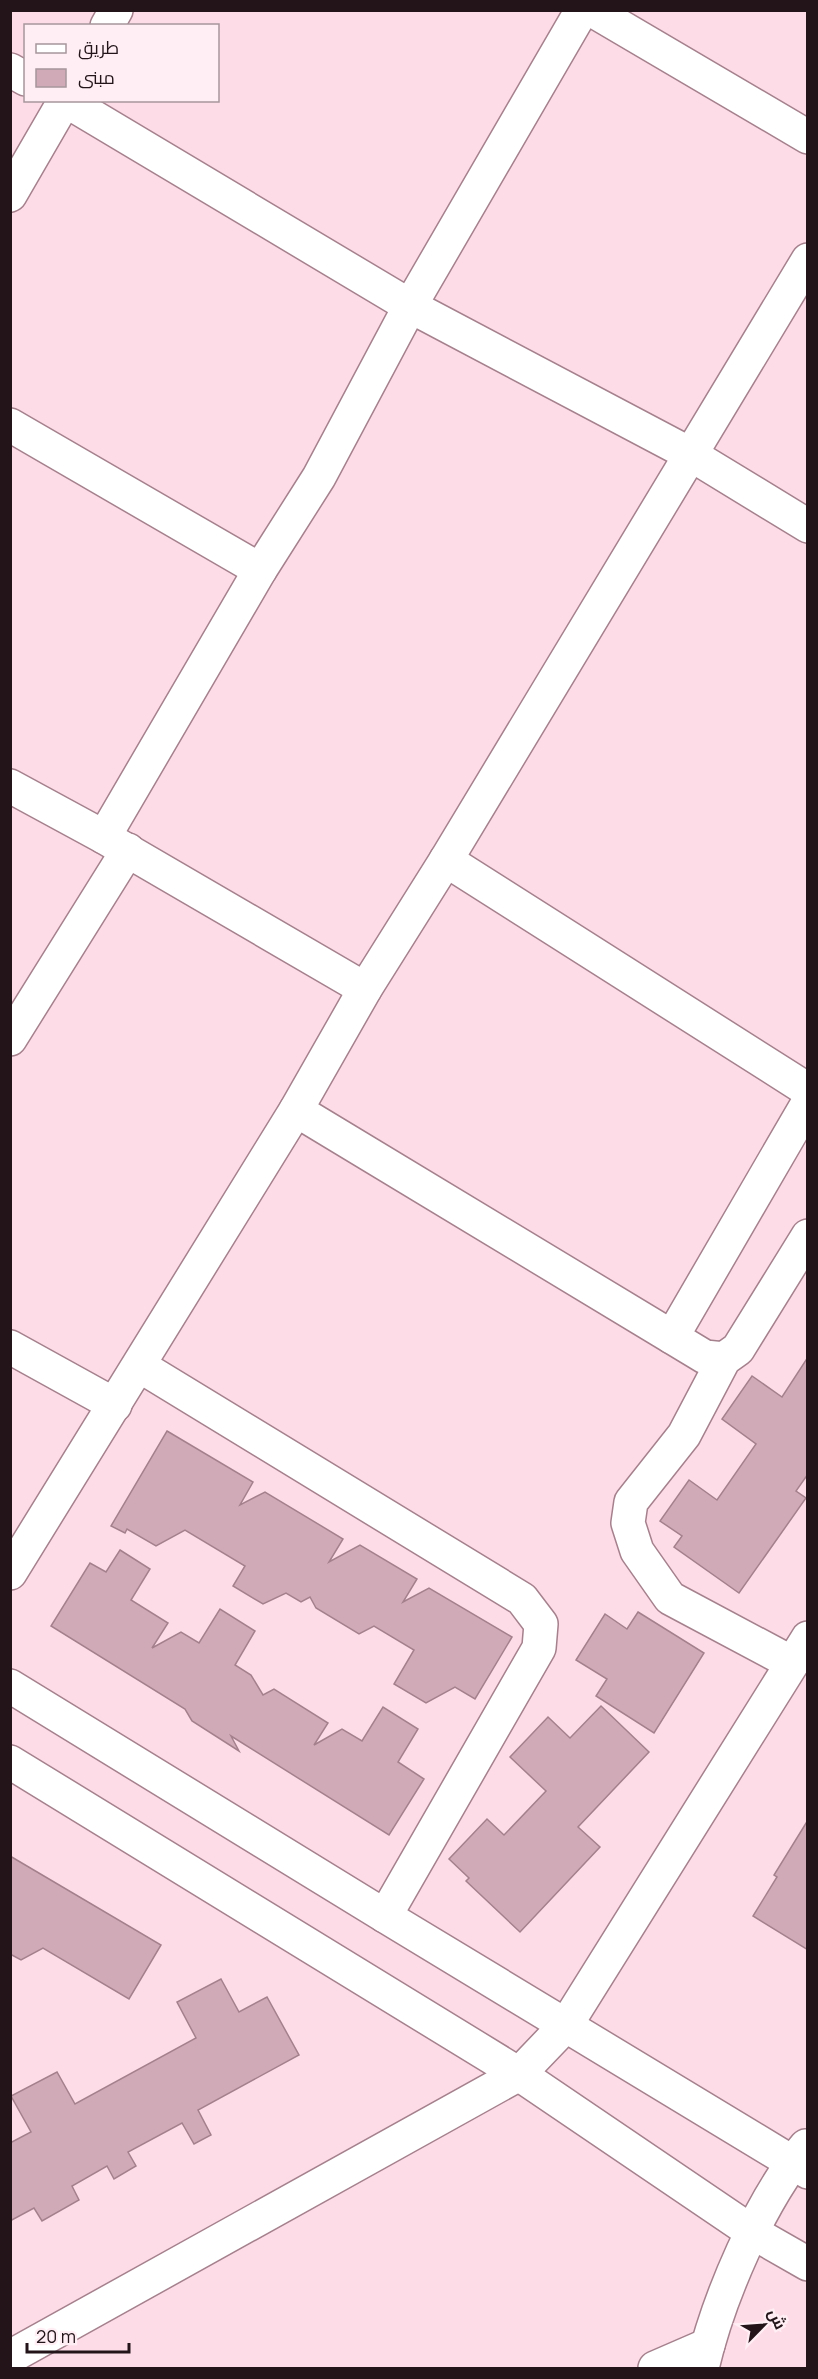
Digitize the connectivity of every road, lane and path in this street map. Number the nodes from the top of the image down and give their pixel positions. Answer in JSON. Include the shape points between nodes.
{"nodes":[{"id":1,"x":116,"y":10,"type":"edge"},
{"id":2,"x":582,"y":10,"type":"edge"},
{"id":3,"x":592,"y":10,"type":"edge"},
{"id":4,"x":108,"y":24,"type":"edge"},
{"id":5,"x":10,"y":70,"type":"edge"},
{"id":6,"x":24,"y":78,"type":"edge"},
{"id":7,"x":64,"y":102,"type":"edge"},
{"id":8,"x":68,"y":102,"type":"edge"},
{"id":9,"x":807,"y":137,"type":"edge"},
{"id":10,"x":10,"y":195,"type":"edge"},
{"id":11,"x":807,"y":260,"type":"edge"},
{"id":12,"x":410,"y":306,"type":"junction"},
{"id":13,"x":10,"y":425,"type":"edge"},
{"id":14,"x":690,"y":454,"type":"junction"},
{"id":15,"x":807,"y":526,"type":"edge"},
{"id":16,"x":260,"y":570,"type":"junction"},
{"id":17,"x":10,"y":786,"type":"edge"},
{"id":18,"x":116,"y":844,"type":"junction"},
{"id":19,"x":446,"y":860,"type":"junction"},
{"id":20,"x":365,"y":989,"type":"junction"},
{"id":21,"x":10,"y":1039,"type":"edge"},
{"id":22,"x":807,"y":1090,"type":"edge"},
{"id":23,"x":807,"y":1103,"type":"edge"},
{"id":24,"x":296,"y":1110,"type":"junction"},
{"id":25,"x":807,"y":1236,"type":"edge"},
{"id":26,"x":672,"y":1337,"type":"junction"},
{"id":27,"x":10,"y":1347,"type":"edge"},
{"id":28,"x":724,"y":1359,"type":"junction"},
{"id":29,"x":140,"y":1365,"type":"junction"},
{"id":30,"x":115,"y":1405,"type":"junction"},
{"id":31,"x":10,"y":1573,"type":"edge"},
{"id":32,"x":800,"y":1650,"type":"edge"},
{"id":33,"x":10,"y":1686,"type":"edge"},
{"id":34,"x":10,"y":1762,"type":"edge"},
{"id":35,"x":385,"y":1916,"type":"junction"},
{"id":36,"x":566,"y":2025,"type":"junction"},
{"id":37,"x":519,"y":2074,"type":"junction"},
{"id":38,"x":802,"y":2160,"type":"edge"},
{"id":39,"x":752,"y":2232,"type":"junction"},
{"id":40,"x":807,"y":2264,"type":"edge"},
{"id":41,"x":10,"y":2357,"type":"edge"},
{"id":42,"x":705,"y":2357,"type":"edge"},
{"id":43,"x":655,"y":2368,"type":"edge"}],
"edges":[{"from":1,"to":4,"type":"street"},
{"from":2,"to":12,"type":"street"},
{"from":3,"to":9,"type":"street"},
{"from":5,"to":6,"type":"street"},
{"from":7,"to":10,"type":"street"},
{"from":8,"to":12,"type":"street"},
{"from":11,"to":14,"type":"street"},
{"from":12,"to":14,"type":"street"},
{"from":12,"to":16,"type":"street","via":[[319,477]]},
{"from":13,"to":16,"type":"street"},
{"from":14,"to":15,"type":"street"},
{"from":14,"to":19,"type":"street"},
{"from":16,"to":18,"type":"street"},
{"from":17,"to":18,"type":"street"},
{"from":18,"to":20,"type":"street"},
{"from":18,"to":21,"type":"street"},
{"from":19,"to":20,"type":"street"},
{"from":19,"to":22,"type":"street"},
{"from":20,"to":24,"type":"street"},
{"from":23,"to":26,"type":"street"},
{"from":24,"to":26,"type":"street"},
{"from":24,"to":29,"type":"street"},
{"from":25,"to":28,"type":"street","via":[[738,1349]]},
{"from":26,"to":28,"type":"street","via":[[705,1357]]},
{"from":27,"to":30,"type":"street"},
{"from":28,"to":32,"type":"street","via":[[684,1435],[631,1502],[628,1523],[637,1551],[670,1598]]},
{"from":29,"to":30,"type":"street"},
{"from":29,"to":35,"type":"street","via":[[522,1599],[541,1624],[539,1648]]},
{"from":30,"to":31,"type":"street"},
{"from":32,"to":36,"type":"street"},
{"from":33,"to":35,"type":"street"},
{"from":34,"to":37,"type":"street"},
{"from":35,"to":36,"type":"street"},
{"from":36,"to":37,"type":"street"},
{"from":36,"to":38,"type":"street"},
{"from":37,"to":39,"type":"street"},
{"from":37,"to":41,"type":"street"},
{"from":38,"to":39,"type":"street"},
{"from":39,"to":40,"type":"street"},
{"from":39,"to":42,"type":"street"},
{"from":42,"to":43,"type":"street"}]}
